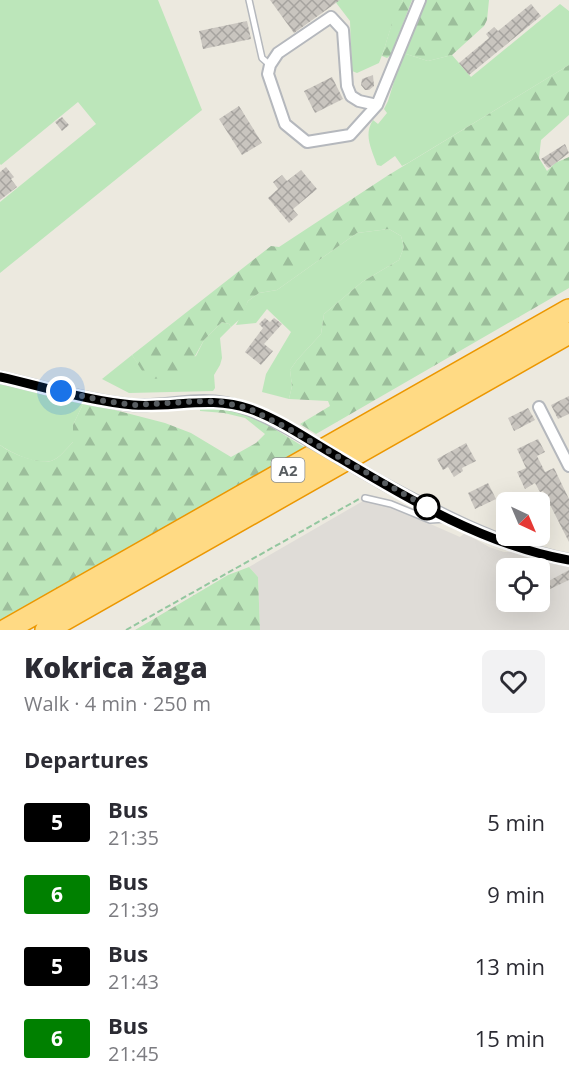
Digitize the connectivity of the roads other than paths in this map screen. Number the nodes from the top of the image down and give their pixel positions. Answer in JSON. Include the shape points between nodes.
{"nodes":[{"id":1,"x":249,"y":0,"type":"edge"},
{"id":2,"x":420,"y":0,"type":"edge"},
{"id":3,"x":270,"y":65,"type":"junction"},
{"id":4,"x":377,"y":105,"type":"junction"},
{"id":5,"x":569,"y":310,"type":"edge"},
{"id":6,"x":569,"y":333,"type":"edge"},
{"id":7,"x":0,"y":377,"type":"edge"},
{"id":8,"x":539,"y":407,"type":"dead end"},
{"id":9,"x":569,"y":466,"type":"edge"},
{"id":10,"x":365,"y":498,"type":"road end"},
{"id":11,"x":450,"y":519,"type":"junction"},
{"id":12,"x":569,"y":560,"type":"edge"},
{"id":13,"x":6,"y":630,"type":"edge"},
{"id":14,"x":46,"y":630,"type":"edge"}],
"edges":[{"from":1,"to":3,"type":"lane","via":[[262,58]]},
{"from":2,"to":4,"type":"street"},
{"from":3,"to":4,"type":"street","via":[[268,74],[285,124],[307,142],[350,135]]},
{"from":3,"to":4,"type":"street","via":[[278,54],[331,17],[343,30],[351,96]]},
{"from":5,"to":13,"type":"highway","number":"A2"},
{"from":6,"to":14,"type":"highway","number":"A2"},
{"from":7,"to":11,"type":"street","bridge":true,"via":[[134,405],[204,401],[256,411]]},
{"from":8,"to":9,"type":"street"},
{"from":10,"to":11,"type":"lane","via":[[430,520]]},
{"from":11,"to":12,"type":"street","via":[[521,548]]}]}
